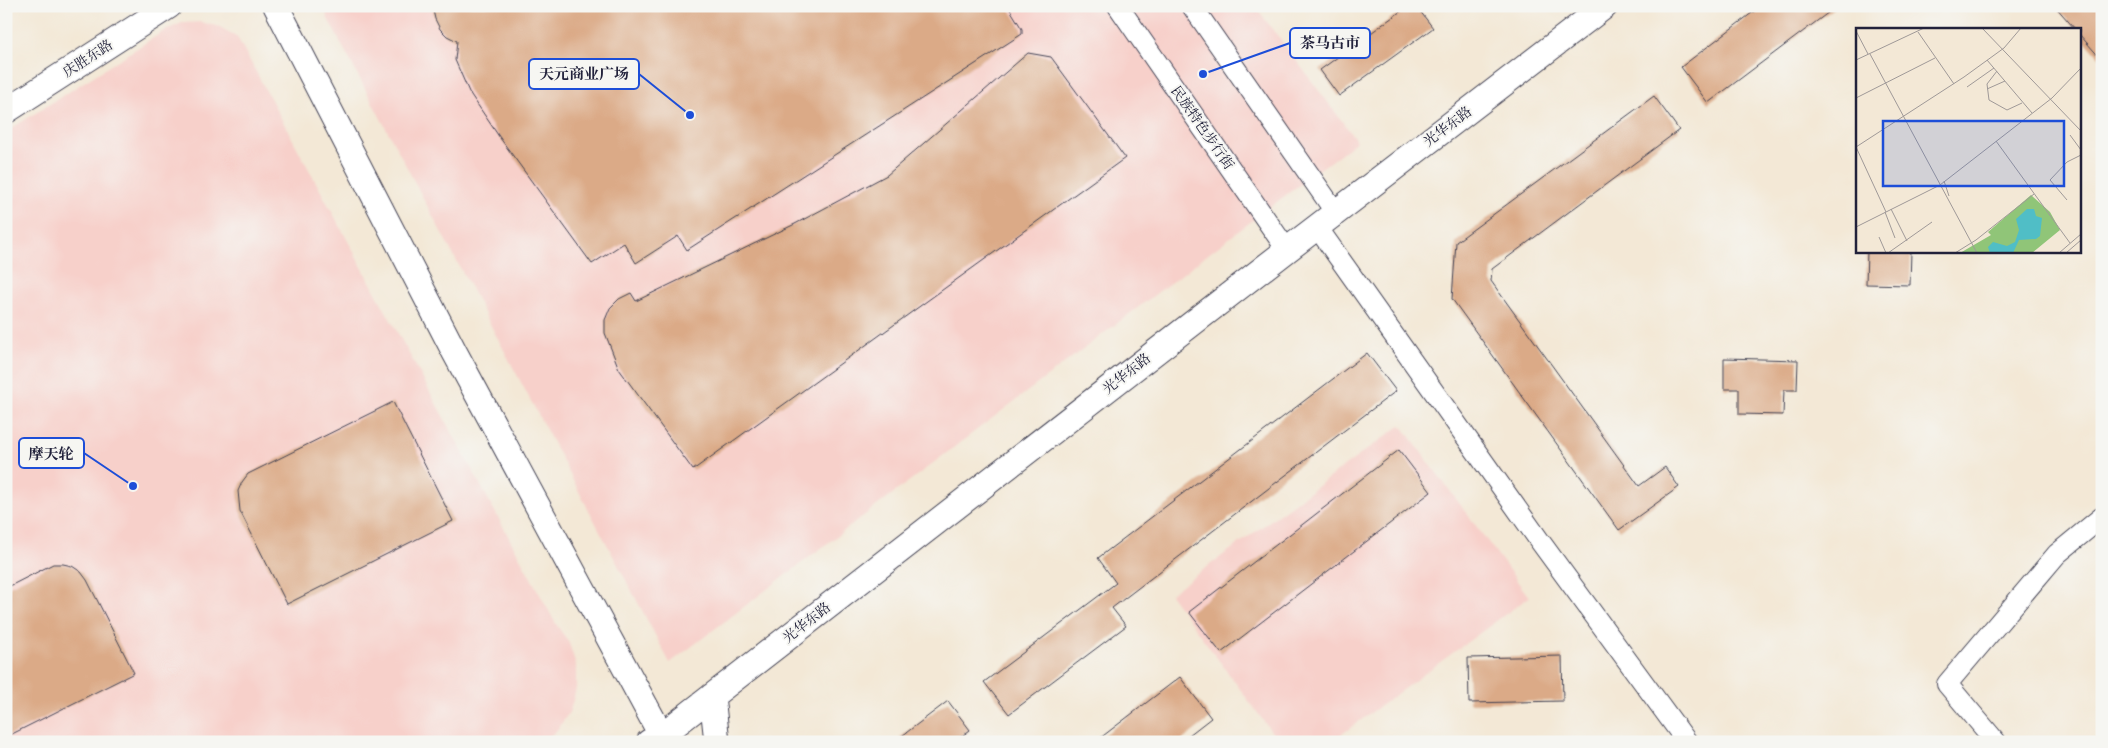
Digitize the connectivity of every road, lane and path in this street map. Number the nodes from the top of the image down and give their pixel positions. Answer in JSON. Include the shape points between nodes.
{"nodes":[{"id":1,"x":169,"y":6,"type":"edge"},
{"id":2,"x":276,"y":6,"type":"edge"},
{"id":3,"x":1118,"y":6,"type":"edge"},
{"id":4,"x":1192,"y":6,"type":"edge"},
{"id":5,"x":1605,"y":6,"type":"edge"},
{"id":6,"x":6,"y":112,"type":"edge"},
{"id":7,"x":1326,"y":220,"type":"junction"},
{"id":8,"x":1287,"y":250,"type":"junction"},
{"id":9,"x":2102,"y":517,"type":"edge"},
{"id":10,"x":712,"y":696,"type":"junction"},
{"id":11,"x":659,"y":740,"type":"edge"},
{"id":12,"x":717,"y":742,"type":"edge"},
{"id":13,"x":1687,"y":742,"type":"edge"},
{"id":14,"x":1996,"y":742,"type":"edge"}],
"edges":[{"from":1,"to":6,"type":"main road","name":"庆胜东路"},
{"from":2,"to":11,"type":"main road"},
{"from":3,"to":8,"type":"street","name":"民族特色步行街"},
{"from":4,"to":7,"type":"street"},
{"from":5,"to":7,"type":"main road","name":"光华东路"},
{"from":7,"to":8,"type":"main road","name":"光华东路"},
{"from":7,"to":13,"type":"street","via":[[1539,540]]},
{"from":8,"to":10,"type":"main road","name":"光华东路"},
{"from":9,"to":14,"type":"street","via":[[2057,554],[1947,684]]},
{"from":10,"to":11,"type":"main road","name":"光华东路"},
{"from":10,"to":12,"type":"main road"}]}
